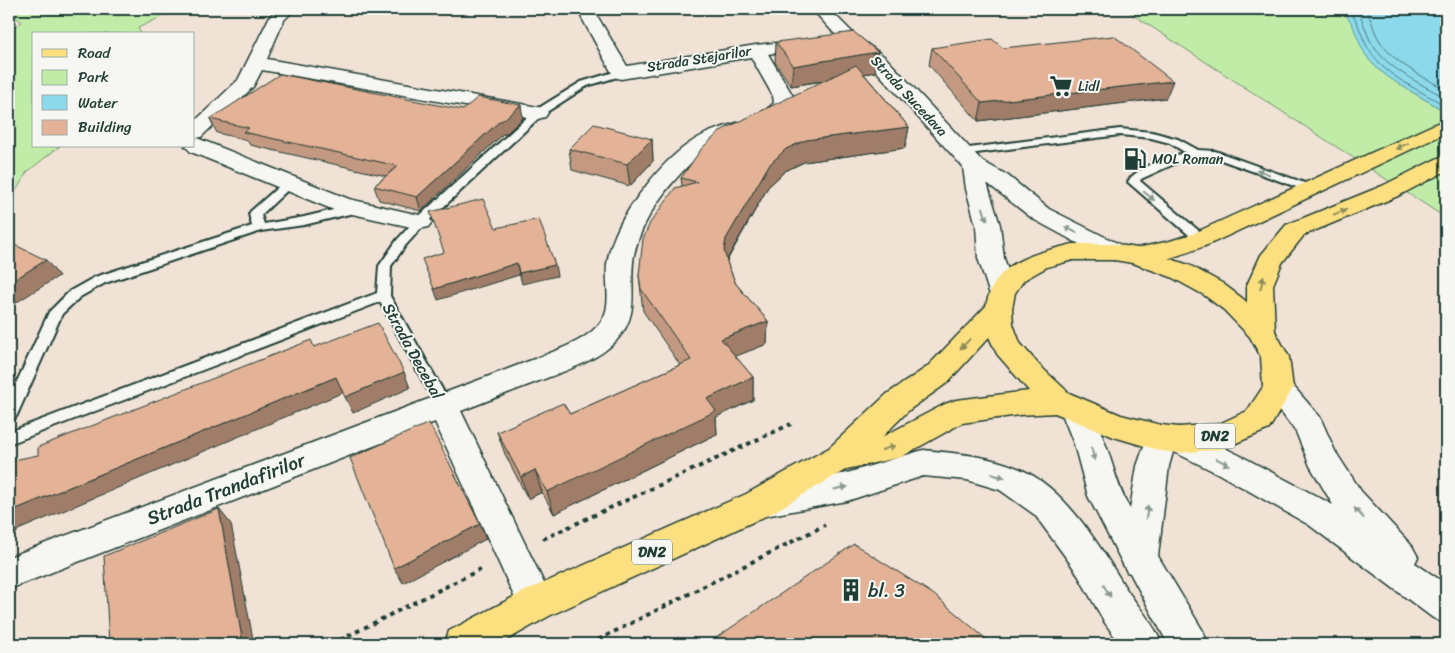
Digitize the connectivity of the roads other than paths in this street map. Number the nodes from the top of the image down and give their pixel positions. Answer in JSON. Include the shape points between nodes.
{"nodes":[{"id":1,"x":287,"y":9,"type":"edge"},
{"id":2,"x":585,"y":9,"type":"edge"},
{"id":3,"x":820,"y":9,"type":"edge"},
{"id":4,"x":794,"y":46,"type":"edge"},
{"id":5,"x":756,"y":50,"type":"junction"},
{"id":6,"x":256,"y":63,"type":"junction"},
{"id":7,"x":621,"y":73,"type":"junction"},
{"id":8,"x":538,"y":113,"type":"junction"},
{"id":9,"x":1446,"y":125,"type":"edge"},
{"id":10,"x":195,"y":132,"type":"edge"},
{"id":11,"x":195,"y":145,"type":"edge"},
{"id":12,"x":1195,"y":153,"type":"junction"},
{"id":13,"x":967,"y":159,"type":"junction"},
{"id":14,"x":1446,"y":164,"type":"edge"},
{"id":15,"x":289,"y":183,"type":"junction"},
{"id":16,"x":1309,"y":188,"type":"junction"},
{"id":17,"x":358,"y":208,"type":"junction"},
{"id":18,"x":420,"y":222,"type":"junction"},
{"id":19,"x":259,"y":228,"type":"junction"},
{"id":20,"x":1200,"y":239,"type":"junction"},
{"id":21,"x":1126,"y":254,"type":"junction"},
{"id":22,"x":384,"y":296,"type":"junction"},
{"id":23,"x":1001,"y":301,"type":"junction"},
{"id":24,"x":1261,"y":331,"type":"junction"},
{"id":25,"x":1278,"y":388,"type":"junction"},
{"id":26,"x":443,"y":405,"type":"junction"},
{"id":27,"x":1067,"y":405,"type":"junction"},
{"id":28,"x":9,"y":415,"type":"edge"},
{"id":29,"x":9,"y":438,"type":"edge"},
{"id":30,"x":1170,"y":439,"type":"junction"},
{"id":31,"x":840,"y":457,"type":"junction"},
{"id":32,"x":758,"y":504,"type":"junction"},
{"id":33,"x":1140,"y":561,"type":"junction"},
{"id":34,"x":9,"y":573,"type":"edge"},
{"id":35,"x":1443,"y":603,"type":"edge"},
{"id":36,"x":536,"y":604,"type":"junction"},
{"id":37,"x":463,"y":644,"type":"edge"},
{"id":38,"x":1143,"y":644,"type":"edge"},
{"id":39,"x":1189,"y":644,"type":"edge"}],
"edges":[{"from":1,"to":6,"type":"street","via":[[277,18]]},
{"from":2,"to":7,"type":"street"},
{"from":3,"to":13,"type":"street","name":"Strada Sucedava","via":[[841,41],[878,61]]},
{"from":4,"to":5,"type":"street","name":"Strada Stejarilor"},
{"from":5,"to":7,"type":"street","name":"Strada Stejarilor"},
{"from":5,"to":26,"type":"street","name":"Strada Trandafirilor","via":[[783,96],[784,104],[775,116],[713,138],[692,150],[644,204],[622,255],[621,310],[607,333],[585,349],[554,363]]},
{"from":6,"to":8,"type":"street"},
{"from":6,"to":10,"type":"street","via":[[246,82]]},
{"from":7,"to":8,"type":"lane","name":"Strada Decebal","via":[[584,84]]},
{"from":8,"to":18,"type":"lane","name":"Strada Decebal"},
{"from":9,"to":16,"type":"main road","number":"DN2","one_way":true},
{"from":11,"to":15,"type":"street"},
{"from":12,"to":13,"type":"lane","via":[[1174,141],[1120,132]]},
{"from":16,"to":12,"type":"lane","one_way":true,"via":[[1212,153]]},
{"from":12,"to":20,"type":"lane","one_way":true,"via":[[1171,160],[1136,177],[1134,182]]},
{"from":21,"to":13,"type":"street","name":"Strada Sucedava","one_way":true,"via":[[1040,214]]},
{"from":13,"to":23,"type":"street","one_way":true,"via":[[988,225],[991,258]]},
{"from":24,"to":14,"type":"main road","number":"DN2","one_way":true,"via":[[1260,285],[1270,262],[1295,230]]},
{"from":15,"to":17,"type":"street","via":[[342,205]]},
{"from":15,"to":19,"type":"lane","via":[[255,214]]},
{"from":16,"to":20,"type":"main road","number":"DN2"},
{"from":17,"to":18,"type":"street"},
{"from":17,"to":19,"type":"lane"},
{"from":18,"to":22,"type":"lane","name":"Strada Decebal","via":[[385,266]]},
{"from":19,"to":28,"type":"lane","via":[[100,280],[75,294],[56,312]]},
{"from":20,"to":21,"type":"main road","number":"DN2","via":[[1175,248]]},
{"from":21,"to":23,"type":"main road","number":"DN2","via":[[1073,252],[1038,261],[1014,274]]},
{"from":21,"to":24,"type":"main road","number":"DN2","via":[[1180,271],[1213,289]]},
{"from":22,"to":26,"type":"lane","name":"Strada Decebal"},
{"from":22,"to":29,"type":"lane"},
{"from":23,"to":27,"type":"main road","number":"DN2","via":[[999,324],[1007,347],[1029,373]]},
{"from":23,"to":31,"type":"main road","number":"DN2","one_way":true,"via":[[937,374],[898,402]]},
{"from":24,"to":25,"type":"main road","number":"DN2","via":[[1275,358]]},
{"from":25,"to":30,"type":"main road","number":"DN2","via":[[1258,420],[1222,436]]},
{"from":35,"to":25,"type":"street","one_way":true,"via":[[1349,501],[1321,457],[1308,426]]},
{"from":26,"to":34,"type":"street","name":"Strada Trandafirilor"},
{"from":26,"to":36,"type":"street","name":"Strada Decebal"},
{"from":27,"to":30,"type":"main road","number":"DN2","via":[[1114,425]]},
{"from":31,"to":27,"type":"main road","number":"DN2","one_way":true,"via":[[890,448],[956,412],[1019,403]]},
{"from":27,"to":33,"type":"street","one_way":true,"via":[[1090,444],[1105,496]]},
{"from":33,"to":30,"type":"street","one_way":true,"via":[[1154,466]]},
{"from":30,"to":35,"type":"street","one_way":true,"via":[[1230,465],[1322,515]]},
{"from":31,"to":32,"type":"main road","number":"DN2"},
{"from":32,"to":36,"type":"main road","number":"DN2"},
{"from":32,"to":38,"type":"street","one_way":true,"via":[[847,487],[923,463],[967,467],[1010,479],[1047,505],[1088,559],[1118,610]]},
{"from":33,"to":39,"type":"street"},
{"from":36,"to":37,"type":"main road","number":"DN2"}]}
